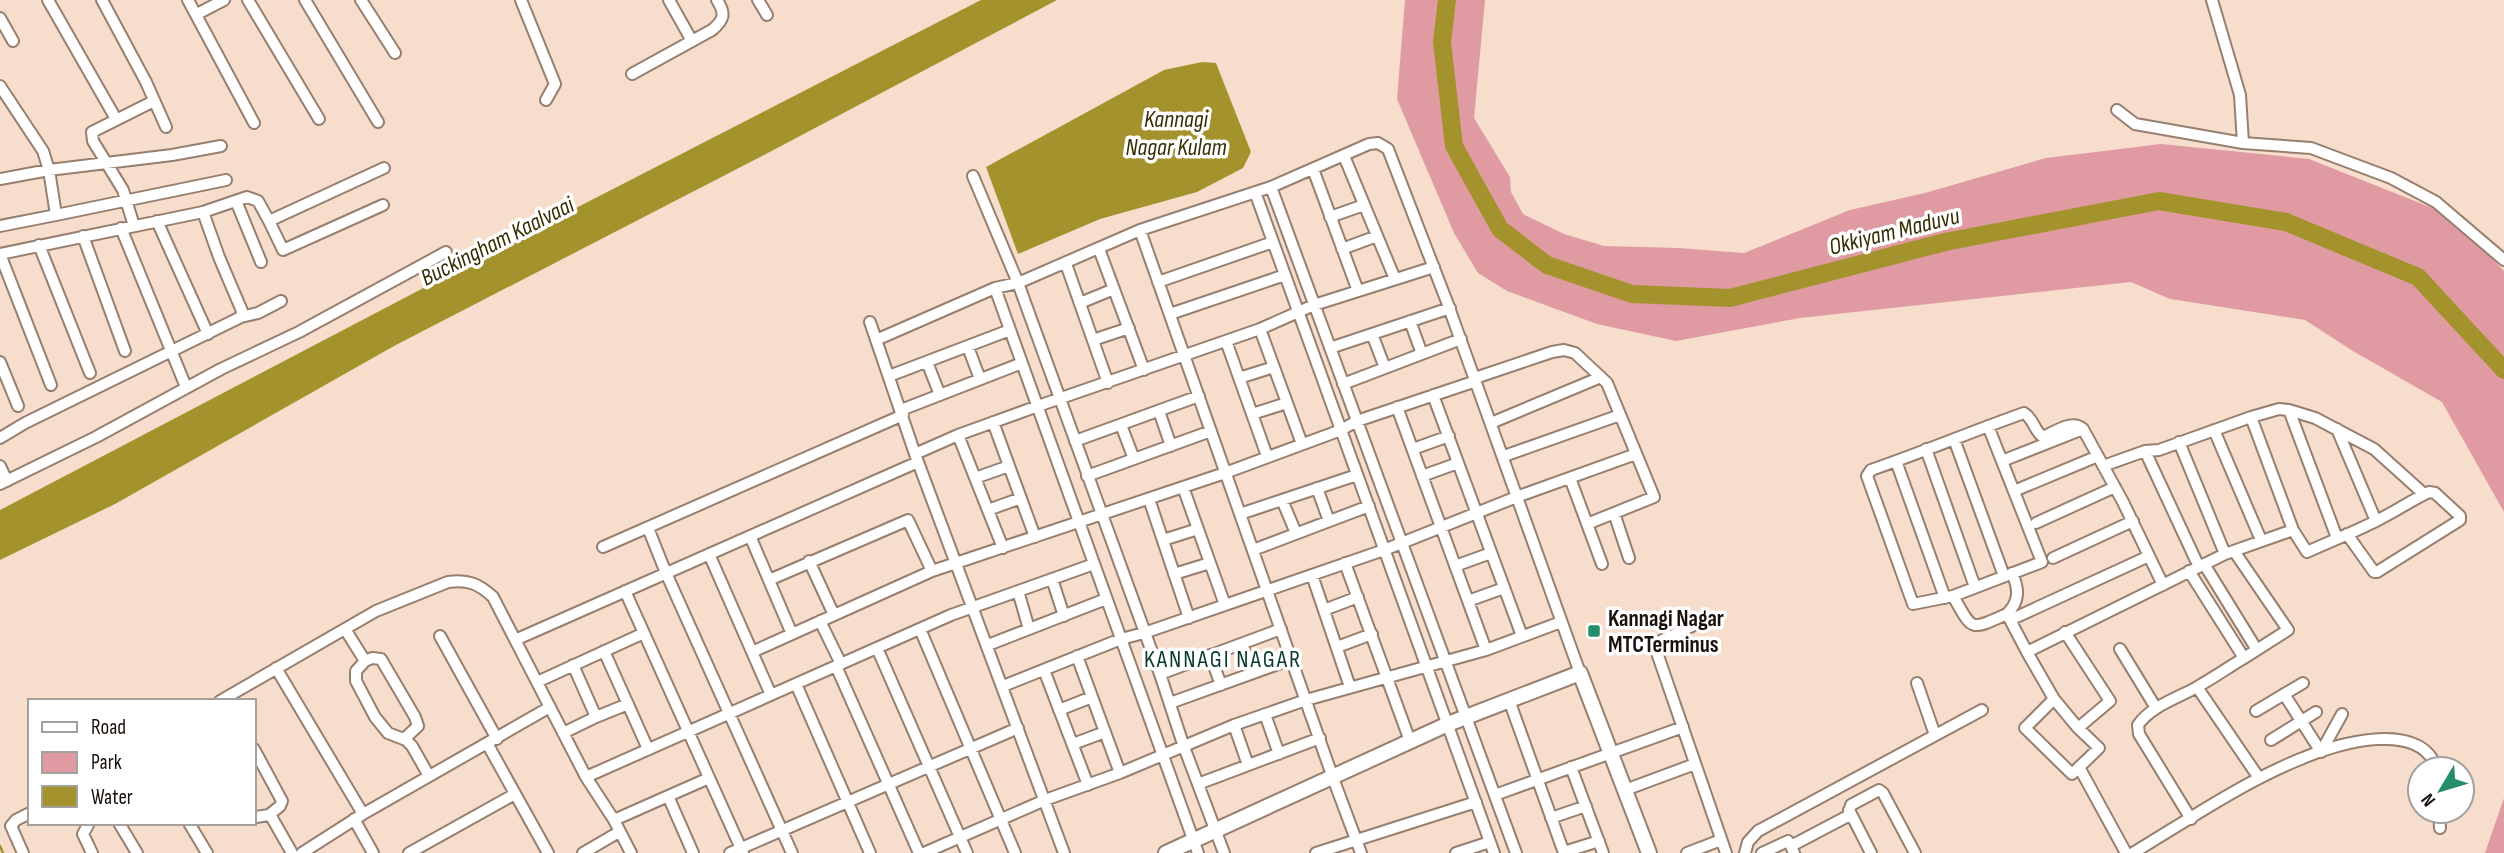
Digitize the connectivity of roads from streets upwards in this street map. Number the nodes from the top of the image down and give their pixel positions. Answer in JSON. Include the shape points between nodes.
{"nodes":[{"id":1,"x":48,"y":0,"type":"edge"},
{"id":2,"x":102,"y":0,"type":"edge"},
{"id":3,"x":188,"y":0,"type":"edge"},
{"id":4,"x":224,"y":0,"type":"edge"},
{"id":5,"x":248,"y":0,"type":"edge"},
{"id":6,"x":320,"y":0,"type":"edge"},
{"id":7,"x":361,"y":0,"type":"edge"},
{"id":8,"x":521,"y":0,"type":"edge"},
{"id":9,"x":669,"y":0,"type":"edge"},
{"id":10,"x":717,"y":0,"type":"edge"},
{"id":11,"x":758,"y":0,"type":"edge"},
{"id":12,"x":2212,"y":0,"type":"edge"},
{"id":13,"x":307,"y":3,"type":"edge"},
{"id":14,"x":197,"y":14,"type":"junction"},
{"id":15,"x":767,"y":15,"type":"dead end"},
{"id":16,"x":0,"y":18,"type":"edge"},
{"id":17,"x":13,"y":41,"type":"dead end"},
{"id":18,"x":692,"y":41,"type":"junction"},
{"id":19,"x":395,"y":52,"type":"dead end"},
{"id":20,"x":632,"y":74,"type":"dead end"},
{"id":21,"x":0,"y":86,"type":"edge"},
{"id":22,"x":546,"y":100,"type":"dead end"},
{"id":23,"x":154,"y":101,"type":"junction"},
{"id":24,"x":2117,"y":110,"type":"dead end"},
{"id":25,"x":116,"y":119,"type":"junction"},
{"id":26,"x":318,"y":119,"type":"dead end"},
{"id":27,"x":378,"y":122,"type":"dead end"},
{"id":28,"x":254,"y":123,"type":"dead end"},
{"id":29,"x":166,"y":127,"type":"dead end"},
{"id":30,"x":2243,"y":143,"type":"junction"},
{"id":31,"x":221,"y":146,"type":"dead end"},
{"id":32,"x":1344,"y":156,"type":"junction"},
{"id":33,"x":106,"y":163,"type":"junction"},
{"id":34,"x":384,"y":168,"type":"dead end"},
{"id":35,"x":1312,"y":169,"type":"junction"},
{"id":36,"x":49,"y":170,"type":"junction"},
{"id":37,"x":973,"y":176,"type":"dead end"},
{"id":38,"x":0,"y":179,"type":"edge"},
{"id":39,"x":226,"y":180,"type":"dead end"},
{"id":40,"x":1271,"y":187,"type":"junction"},
{"id":41,"x":1255,"y":192,"type":"junction"},
{"id":42,"x":128,"y":200,"type":"junction"},
{"id":43,"x":236,"y":201,"type":"junction"},
{"id":44,"x":383,"y":205,"type":"dead end"},
{"id":45,"x":1364,"y":205,"type":"junction"},
{"id":46,"x":203,"y":212,"type":"junction"},
{"id":47,"x":56,"y":215,"type":"junction"},
{"id":48,"x":1330,"y":217,"type":"junction"},
{"id":49,"x":157,"y":220,"type":"junction"},
{"id":50,"x":268,"y":221,"type":"junction"},
{"id":51,"x":0,"y":226,"type":"edge"},
{"id":52,"x":134,"y":226,"type":"junction"},
{"id":53,"x":121,"y":228,"type":"junction"},
{"id":54,"x":1140,"y":230,"type":"junction"},
{"id":55,"x":83,"y":236,"type":"junction"},
{"id":56,"x":1377,"y":236,"type":"junction"},
{"id":57,"x":1273,"y":242,"type":"junction"},
{"id":58,"x":39,"y":246,"type":"junction"},
{"id":59,"x":1099,"y":249,"type":"junction"},
{"id":60,"x":1342,"y":249,"type":"junction"},
{"id":61,"x":446,"y":252,"type":"dead end"},
{"id":62,"x":0,"y":254,"type":"edge"},
{"id":63,"x":2504,"y":260,"type":"edge"},
{"id":64,"x":261,"y":262,"type":"dead end"},
{"id":65,"x":1066,"y":264,"type":"junction"},
{"id":66,"x":1434,"y":267,"type":"junction"},
{"id":67,"x":1285,"y":275,"type":"junction"},
{"id":68,"x":1395,"y":279,"type":"junction"},
{"id":69,"x":1158,"y":282,"type":"junction"},
{"id":70,"x":1018,"y":283,"type":"junction"},
{"id":71,"x":995,"y":288,"type":"junction"},
{"id":72,"x":1114,"y":289,"type":"junction"},
{"id":73,"x":1358,"y":291,"type":"junction"},
{"id":74,"x":281,"y":301,"type":"dead end"},
{"id":75,"x":1080,"y":303,"type":"junction"},
{"id":76,"x":1314,"y":305,"type":"junction"},
{"id":77,"x":1450,"y":308,"type":"junction"},
{"id":78,"x":1298,"y":313,"type":"junction"},
{"id":79,"x":1170,"y":314,"type":"junction"},
{"id":80,"x":241,"y":317,"type":"junction"},
{"id":81,"x":1410,"y":321,"type":"junction"},
{"id":82,"x":870,"y":322,"type":"dead end"},
{"id":83,"x":1129,"y":328,"type":"junction"},
{"id":84,"x":1260,"y":329,"type":"junction"},
{"id":85,"x":1010,"y":330,"type":"junction"},
{"id":86,"x":208,"y":334,"type":"junction"},
{"id":87,"x":1372,"y":334,"type":"junction"},
{"id":88,"x":1461,"y":339,"type":"junction"},
{"id":89,"x":876,"y":340,"type":"junction"},
{"id":90,"x":1093,"y":340,"type":"junction"},
{"id":91,"x":1226,"y":341,"type":"junction"},
{"id":92,"x":968,"y":347,"type":"junction"},
{"id":93,"x":1330,"y":348,"type":"junction"},
{"id":94,"x":125,"y":351,"type":"dead end"},
{"id":95,"x":172,"y":352,"type":"junction"},
{"id":96,"x":1422,"y":354,"type":"junction"},
{"id":97,"x":1185,"y":356,"type":"junction"},
{"id":98,"x":0,"y":362,"type":"edge"},
{"id":99,"x":927,"y":362,"type":"junction"},
{"id":100,"x":1022,"y":363,"type":"junction"},
{"id":101,"x":1274,"y":367,"type":"junction"},
{"id":102,"x":1385,"y":368,"type":"junction"},
{"id":103,"x":1144,"y":370,"type":"junction"},
{"id":104,"x":90,"y":373,"type":"dead end"},
{"id":105,"x":889,"y":376,"type":"junction"},
{"id":106,"x":1601,"y":377,"type":"junction"},
{"id":107,"x":1239,"y":378,"type":"junction"},
{"id":108,"x":1476,"y":379,"type":"junction"},
{"id":109,"x":979,"y":380,"type":"junction"},
{"id":110,"x":1108,"y":383,"type":"junction"},
{"id":111,"x":1343,"y":384,"type":"junction"},
{"id":112,"x":51,"y":385,"type":"dead end"},
{"id":113,"x":186,"y":387,"type":"junction"},
{"id":114,"x":940,"y":395,"type":"junction"},
{"id":115,"x":1433,"y":395,"type":"junction"},
{"id":116,"x":1199,"y":397,"type":"junction"},
{"id":117,"x":1060,"y":399,"type":"junction"},
{"id":118,"x":1287,"y":402,"type":"junction"},
{"id":119,"x":18,"y":406,"type":"dead end"},
{"id":120,"x":1038,"y":406,"type":"junction"},
{"id":121,"x":1397,"y":407,"type":"junction"},
{"id":122,"x":2289,"y":410,"type":"junction"},
{"id":123,"x":1159,"y":411,"type":"junction"},
{"id":124,"x":902,"y":413,"type":"junction"},
{"id":125,"x":1252,"y":414,"type":"junction"},
{"id":126,"x":1620,"y":415,"type":"junction"},
{"id":127,"x":2251,"y":417,"type":"junction"},
{"id":128,"x":1357,"y":421,"type":"junction"},
{"id":129,"x":993,"y":422,"type":"junction"},
{"id":130,"x":1491,"y":423,"type":"junction"},
{"id":131,"x":1122,"y":425,"type":"junction"},
{"id":132,"x":1988,"y":426,"type":"junction"},
{"id":133,"x":2083,"y":429,"type":"junction"},
{"id":134,"x":2214,"y":429,"type":"junction"},
{"id":135,"x":2337,"y":429,"type":"junction"},
{"id":136,"x":1341,"y":430,"type":"junction"},
{"id":137,"x":1210,"y":431,"type":"junction"},
{"id":138,"x":958,"y":435,"type":"junction"},
{"id":139,"x":1448,"y":436,"type":"junction"},
{"id":140,"x":0,"y":438,"type":"edge"},
{"id":141,"x":1954,"y":439,"type":"junction"},
{"id":142,"x":1075,"y":441,"type":"junction"},
{"id":143,"x":2179,"y":442,"type":"junction"},
{"id":144,"x":1302,"y":444,"type":"junction"},
{"id":145,"x":1171,"y":446,"type":"junction"},
{"id":146,"x":1412,"y":449,"type":"junction"},
{"id":147,"x":1926,"y":449,"type":"junction"},
{"id":148,"x":2145,"y":451,"type":"junction"},
{"id":149,"x":1636,"y":454,"type":"junction"},
{"id":150,"x":1267,"y":456,"type":"junction"},
{"id":151,"x":1504,"y":456,"type":"junction"},
{"id":152,"x":917,"y":458,"type":"junction"},
{"id":153,"x":1133,"y":459,"type":"junction"},
{"id":154,"x":1896,"y":461,"type":"junction"},
{"id":155,"x":2002,"y":461,"type":"junction"},
{"id":156,"x":2100,"y":461,"type":"junction"},
{"id":157,"x":1458,"y":463,"type":"junction"},
{"id":158,"x":0,"y":466,"type":"edge"},
{"id":159,"x":1009,"y":466,"type":"junction"},
{"id":160,"x":1225,"y":473,"type":"junction"},
{"id":161,"x":1357,"y":475,"type":"junction"},
{"id":162,"x":1087,"y":476,"type":"junction"},
{"id":163,"x":1422,"y":476,"type":"junction"},
{"id":164,"x":975,"y":478,"type":"junction"},
{"id":165,"x":1570,"y":478,"type":"junction"},
{"id":166,"x":3,"y":482,"type":"edge"},
{"id":167,"x":2115,"y":486,"type":"junction"},
{"id":168,"x":1183,"y":487,"type":"junction"},
{"id":169,"x":1317,"y":488,"type":"junction"},
{"id":170,"x":2014,"y":491,"type":"junction"},
{"id":171,"x":2424,"y":494,"type":"junction"},
{"id":172,"x":1519,"y":496,"type":"junction"},
{"id":173,"x":1021,"y":498,"type":"junction"},
{"id":174,"x":1149,"y":499,"type":"junction"},
{"id":175,"x":1282,"y":500,"type":"junction"},
{"id":176,"x":1369,"y":506,"type":"junction"},
{"id":177,"x":988,"y":510,"type":"junction"},
{"id":178,"x":1476,"y":512,"type":"junction"},
{"id":179,"x":1614,"y":513,"type":"junction"},
{"id":180,"x":1240,"y":514,"type":"junction"},
{"id":181,"x":1101,"y":515,"type":"junction"},
{"id":182,"x":1329,"y":521,"type":"junction"},
{"id":183,"x":2133,"y":521,"type":"junction"},
{"id":184,"x":2376,"y":521,"type":"junction"},
{"id":185,"x":1079,"y":522,"type":"junction"},
{"id":186,"x":2036,"y":523,"type":"dead end"},
{"id":187,"x":1587,"y":524,"type":"junction"},
{"id":188,"x":1441,"y":526,"type":"junction"},
{"id":189,"x":648,"y":528,"type":"junction"},
{"id":190,"x":1198,"y":529,"type":"junction"},
{"id":191,"x":2293,"y":530,"type":"junction"},
{"id":192,"x":1296,"y":533,"type":"junction"},
{"id":193,"x":750,"y":536,"type":"junction"},
{"id":194,"x":2342,"y":536,"type":"junction"},
{"id":195,"x":1035,"y":537,"type":"junction"},
{"id":196,"x":1163,"y":540,"type":"junction"},
{"id":197,"x":2261,"y":540,"type":"junction"},
{"id":198,"x":1402,"y":542,"type":"junction"},
{"id":199,"x":603,"y":547,"type":"dead end"},
{"id":200,"x":1003,"y":548,"type":"junction"},
{"id":201,"x":1253,"y":550,"type":"junction"},
{"id":202,"x":1384,"y":550,"type":"junction"},
{"id":203,"x":1491,"y":553,"type":"junction"},
{"id":204,"x":2230,"y":553,"type":"junction"},
{"id":205,"x":709,"y":554,"type":"junction"},
{"id":206,"x":2150,"y":556,"type":"junction"},
{"id":207,"x":1629,"y":558,"type":"dead end"},
{"id":208,"x":2053,"y":558,"type":"dead end"},
{"id":209,"x":810,"y":561,"type":"junction"},
{"id":210,"x":1210,"y":563,"type":"junction"},
{"id":211,"x":1345,"y":563,"type":"junction"},
{"id":212,"x":956,"y":564,"type":"junction"},
{"id":213,"x":1094,"y":564,"type":"junction"},
{"id":214,"x":1602,"y":564,"type":"dead end"},
{"id":215,"x":1455,"y":566,"type":"junction"},
{"id":216,"x":2198,"y":567,"type":"junction"},
{"id":217,"x":932,"y":572,"type":"junction"},
{"id":218,"x":666,"y":573,"type":"junction"},
{"id":219,"x":1174,"y":573,"type":"junction"},
{"id":220,"x":2008,"y":574,"type":"junction"},
{"id":221,"x":1312,"y":575,"type":"junction"},
{"id":222,"x":1052,"y":579,"type":"junction"},
{"id":223,"x":769,"y":580,"type":"junction"},
{"id":224,"x":2163,"y":585,"type":"junction"},
{"id":225,"x":1975,"y":587,"type":"junction"},
{"id":226,"x":1504,"y":589,"type":"junction"},
{"id":227,"x":1267,"y":590,"type":"junction"},
{"id":228,"x":625,"y":591,"type":"junction"},
{"id":229,"x":1018,"y":592,"type":"junction"},
{"id":230,"x":1358,"y":597,"type":"junction"},
{"id":231,"x":1949,"y":597,"type":"junction"},
{"id":232,"x":1106,"y":600,"type":"junction"},
{"id":233,"x":1468,"y":601,"type":"junction"},
{"id":234,"x":1225,"y":605,"type":"junction"},
{"id":235,"x":973,"y":607,"type":"junction"},
{"id":236,"x":1324,"y":610,"type":"junction"},
{"id":237,"x":834,"y":615,"type":"junction"},
{"id":238,"x":1064,"y":616,"type":"junction"},
{"id":239,"x":2009,"y":617,"type":"junction"},
{"id":240,"x":1189,"y":618,"type":"junction"},
{"id":241,"x":1709,"y":618,"type":"dead end"},
{"id":242,"x":820,"y":621,"type":"junction"},
{"id":243,"x":1561,"y":622,"type":"junction"},
{"id":244,"x":345,"y":629,"type":"junction"},
{"id":245,"x":920,"y":629,"type":"junction"},
{"id":246,"x":1030,"y":629,"type":"junction"},
{"id":247,"x":1281,"y":629,"type":"junction"},
{"id":248,"x":2065,"y":632,"type":"junction"},
{"id":249,"x":644,"y":633,"type":"junction"},
{"id":250,"x":1144,"y":633,"type":"junction"},
{"id":251,"x":792,"y":634,"type":"junction"},
{"id":252,"x":1372,"y":634,"type":"junction"},
{"id":253,"x":440,"y":636,"type":"dead end"},
{"id":254,"x":1522,"y":636,"type":"junction"},
{"id":255,"x":1121,"y":639,"type":"junction"},
{"id":256,"x":514,"y":640,"type":"junction"},
{"id":257,"x":1242,"y":644,"type":"junction"},
{"id":258,"x":988,"y":645,"type":"junction"},
{"id":259,"x":1337,"y":647,"type":"junction"},
{"id":260,"x":2255,"y":647,"type":"junction"},
{"id":261,"x":877,"y":648,"type":"junction"},
{"id":262,"x":2120,"y":649,"type":"dead end"},
{"id":263,"x":1486,"y":650,"type":"junction"},
{"id":264,"x":604,"y":651,"type":"junction"},
{"id":265,"x":752,"y":652,"type":"junction"},
{"id":266,"x":2026,"y":652,"type":"junction"},
{"id":267,"x":1210,"y":655,"type":"junction"},
{"id":268,"x":1077,"y":656,"type":"junction"},
{"id":269,"x":2244,"y":658,"type":"junction"},
{"id":270,"x":1292,"y":659,"type":"junction"},
{"id":271,"x":365,"y":661,"type":"junction"},
{"id":272,"x":1446,"y":661,"type":"junction"},
{"id":273,"x":573,"y":665,"type":"junction"},
{"id":274,"x":839,"y":665,"type":"junction"},
{"id":275,"x":1426,"y":665,"type":"junction"},
{"id":276,"x":276,"y":668,"type":"junction"},
{"id":277,"x":1044,"y":670,"type":"junction"},
{"id":278,"x":1253,"y":673,"type":"junction"},
{"id":279,"x":1580,"y":673,"type":"junction"},
{"id":280,"x":1160,"y":674,"type":"junction"},
{"id":281,"x":1388,"y":676,"type":"junction"},
{"id":282,"x":537,"y":682,"type":"junction"},
{"id":283,"x":2303,"y":682,"type":"dead end"},
{"id":284,"x":1917,"y":683,"type":"dead end"},
{"id":285,"x":796,"y":684,"type":"junction"},
{"id":286,"x":1221,"y":685,"type":"junction"},
{"id":287,"x":1003,"y":686,"type":"junction"},
{"id":288,"x":1350,"y":687,"type":"junction"},
{"id":289,"x":2197,"y":687,"type":"junction"},
{"id":290,"x":2284,"y":694,"type":"junction"},
{"id":291,"x":771,"y":695,"type":"junction"},
{"id":292,"x":1092,"y":697,"type":"junction"},
{"id":293,"x":223,"y":699,"type":"edge"},
{"id":294,"x":2054,"y":699,"type":"junction"},
{"id":295,"x":1306,"y":700,"type":"junction"},
{"id":296,"x":1509,"y":700,"type":"junction"},
{"id":297,"x":1170,"y":703,"type":"junction"},
{"id":298,"x":628,"y":704,"type":"junction"},
{"id":299,"x":550,"y":707,"type":"junction"},
{"id":300,"x":2156,"y":708,"type":"junction"},
{"id":301,"x":1059,"y":710,"type":"junction"},
{"id":302,"x":1982,"y":710,"type":"dead end"},
{"id":303,"x":2256,"y":711,"type":"dead end"},
{"id":304,"x":2316,"y":712,"type":"dead end"},
{"id":305,"x":729,"y":713,"type":"junction"},
{"id":306,"x":1265,"y":714,"type":"junction"},
{"id":307,"x":2342,"y":714,"type":"dead end"},
{"id":308,"x":1467,"y":716,"type":"junction"},
{"id":309,"x":596,"y":718,"type":"junction"},
{"id":310,"x":2301,"y":721,"type":"junction"},
{"id":311,"x":1448,"y":724,"type":"junction"},
{"id":312,"x":1234,"y":725,"type":"junction"},
{"id":313,"x":1683,"y":727,"type":"junction"},
{"id":314,"x":1018,"y":728,"type":"junction"},
{"id":315,"x":2078,"y":728,"type":"junction"},
{"id":316,"x":688,"y":732,"type":"junction"},
{"id":317,"x":1104,"y":732,"type":"junction"},
{"id":318,"x":563,"y":733,"type":"junction"},
{"id":319,"x":1935,"y":736,"type":"junction"},
{"id":320,"x":1320,"y":738,"type":"junction"},
{"id":321,"x":404,"y":740,"type":"junction"},
{"id":322,"x":1409,"y":740,"type":"junction"},
{"id":323,"x":2271,"y":740,"type":"dead end"},
{"id":324,"x":492,"y":742,"type":"junction"},
{"id":325,"x":1073,"y":744,"type":"junction"},
{"id":326,"x":1184,"y":747,"type":"junction"},
{"id":327,"x":648,"y":749,"type":"junction"},
{"id":328,"x":972,"y":749,"type":"junction"},
{"id":329,"x":2321,"y":752,"type":"junction"},
{"id":330,"x":256,"y":753,"type":"edge"},
{"id":331,"x":1279,"y":754,"type":"junction"},
{"id":332,"x":1611,"y":754,"type":"junction"},
{"id":333,"x":1163,"y":755,"type":"junction"},
{"id":334,"x":2431,"y":755,"type":"edge"},
{"id":335,"x":1695,"y":764,"type":"junction"},
{"id":336,"x":1248,"y":765,"type":"junction"},
{"id":337,"x":929,"y":767,"type":"junction"},
{"id":338,"x":1571,"y":767,"type":"junction"},
{"id":339,"x":2079,"y":767,"type":"junction"},
{"id":340,"x":1120,"y":773,"type":"junction"},
{"id":341,"x":429,"y":776,"type":"junction"},
{"id":342,"x":586,"y":776,"type":"junction"},
{"id":343,"x":709,"y":778,"type":"junction"},
{"id":344,"x":1333,"y":778,"type":"junction"},
{"id":345,"x":2259,"y":778,"type":"junction"},
{"id":346,"x":1538,"y":780,"type":"junction"},
{"id":347,"x":1198,"y":783,"type":"junction"},
{"id":348,"x":889,"y":785,"type":"junction"},
{"id":349,"x":1088,"y":785,"type":"junction"},
{"id":350,"x":1625,"y":790,"type":"junction"},
{"id":351,"x":515,"y":794,"type":"junction"},
{"id":352,"x":1495,"y":795,"type":"junction"},
{"id":353,"x":668,"y":796,"type":"junction"},
{"id":354,"x":1045,"y":800,"type":"junction"},
{"id":355,"x":848,"y":802,"type":"junction"},
{"id":356,"x":1476,"y":802,"type":"junction"},
{"id":357,"x":1586,"y":806,"type":"junction"},
{"id":358,"x":1849,"y":810,"type":"junction"},
{"id":359,"x":28,"y":814,"type":"edge"},
{"id":360,"x":269,"y":815,"type":"junction"},
{"id":361,"x":256,"y":817,"type":"edge"},
{"id":362,"x":359,"y":817,"type":"junction"},
{"id":363,"x":1551,"y":818,"type":"junction"},
{"id":364,"x":1002,"y":819,"type":"junction"},
{"id":365,"x":2191,"y":819,"type":"junction"},
{"id":366,"x":614,"y":820,"type":"junction"},
{"id":367,"x":1778,"y":820,"type":"junction"},
{"id":368,"x":88,"y":825,"type":"edge"},
{"id":369,"x":120,"y":825,"type":"edge"},
{"id":370,"x":190,"y":825,"type":"edge"},
{"id":371,"x":2440,"y":825,"type":"edge"},
{"id":372,"x":2440,"y":828,"type":"dead end"},
{"id":373,"x":1216,"y":830,"type":"junction"},
{"id":374,"x":619,"y":831,"type":"junction"},
{"id":375,"x":782,"y":831,"type":"junction"},
{"id":376,"x":960,"y":837,"type":"junction"},
{"id":377,"x":1356,"y":839,"type":"junction"},
{"id":378,"x":1721,"y":840,"type":"junction"},
{"id":379,"x":1599,"y":841,"type":"junction"},
{"id":380,"x":1490,"y":842,"type":"junction"},
{"id":381,"x":1791,"y":846,"type":"edge"},
{"id":382,"x":1196,"y":847,"type":"edge"},
{"id":383,"x":738,"y":851,"type":"edge"},
{"id":384,"x":412,"y":852,"type":"edge"},
{"id":385,"x":23,"y":853,"type":"edge"},
{"id":386,"x":92,"y":853,"type":"edge"},
{"id":387,"x":137,"y":853,"type":"edge"},
{"id":388,"x":206,"y":853,"type":"edge"},
{"id":389,"x":292,"y":853,"type":"edge"},
{"id":390,"x":302,"y":853,"type":"edge"},
{"id":391,"x":373,"y":853,"type":"edge"},
{"id":392,"x":548,"y":853,"type":"edge"},
{"id":393,"x":583,"y":853,"type":"edge"},
{"id":394,"x":631,"y":853,"type":"edge"},
{"id":395,"x":693,"y":853,"type":"edge"},
{"id":396,"x":792,"y":853,"type":"edge"},
{"id":397,"x":870,"y":853,"type":"edge"},
{"id":398,"x":921,"y":853,"type":"edge"},
{"id":399,"x":967,"y":853,"type":"edge"},
{"id":400,"x":1015,"y":853,"type":"edge"},
{"id":401,"x":1064,"y":853,"type":"edge"},
{"id":402,"x":1166,"y":853,"type":"edge"},
{"id":403,"x":1224,"y":853,"type":"edge"},
{"id":404,"x":1316,"y":853,"type":"edge"},
{"id":405,"x":1362,"y":853,"type":"edge"},
{"id":406,"x":1456,"y":853,"type":"edge"},
{"id":407,"x":1494,"y":853,"type":"edge"},
{"id":408,"x":1516,"y":853,"type":"edge"},
{"id":409,"x":1564,"y":853,"type":"edge"},
{"id":410,"x":1604,"y":853,"type":"edge"},
{"id":411,"x":1649,"y":853,"type":"edge"},
{"id":412,"x":1687,"y":853,"type":"edge"},
{"id":413,"x":1726,"y":853,"type":"edge"},
{"id":414,"x":1745,"y":853,"type":"edge"},
{"id":415,"x":1762,"y":853,"type":"edge"},
{"id":416,"x":1871,"y":853,"type":"edge"},
{"id":417,"x":1915,"y":853,"type":"edge"},
{"id":418,"x":2126,"y":853,"type":"edge"},
{"id":419,"x":2133,"y":853,"type":"edge"}],
"edges":[{"from":1,"to":25,"type":"street"},
{"from":2,"to":23,"type":"street"},
{"from":3,"to":14,"type":"street"},
{"from":4,"to":14,"type":"street"},
{"from":5,"to":26,"type":"street"},
{"from":6,"to":13,"type":"street"},
{"from":7,"to":19,"type":"street"},
{"from":8,"to":22,"type":"street","via":[[555,84]]},
{"from":9,"to":18,"type":"street"},
{"from":10,"to":18,"type":"street","via":[[723,21]]},
{"from":11,"to":15,"type":"street"},
{"from":12,"to":30,"type":"street","via":[[2240,95]]},
{"from":13,"to":27,"type":"street"},
{"from":14,"to":28,"type":"street"},
{"from":16,"to":17,"type":"street"},
{"from":18,"to":20,"type":"street"},
{"from":21,"to":36,"type":"street","via":[[44,151]]},
{"from":23,"to":25,"type":"street"},
{"from":23,"to":29,"type":"street"},
{"from":24,"to":30,"type":"street","via":[[2135,124]]},
{"from":25,"to":33,"type":"street","via":[[92,132]]},
{"from":30,"to":63,"type":"street","via":[[2311,148],[2392,178],[2436,202]]},
{"from":31,"to":33,"type":"street"},
{"from":32,"to":35,"type":"street"},
{"from":32,"to":45,"type":"street"},
{"from":32,"to":66,"type":"street","via":[[1369,144],[1388,149]]},
{"from":33,"to":36,"type":"street"},
{"from":33,"to":42,"type":"street"},
{"from":34,"to":50,"type":"street"},
{"from":35,"to":40,"type":"street"},
{"from":35,"to":48,"type":"street"},
{"from":36,"to":38,"type":"street"},
{"from":36,"to":47,"type":"street"},
{"from":37,"to":70,"type":"street"},
{"from":39,"to":42,"type":"street"},
{"from":40,"to":41,"type":"street"},
{"from":40,"to":76,"type":"street"},
{"from":41,"to":54,"type":"street"},
{"from":41,"to":57,"type":"street"},
{"from":42,"to":47,"type":"street"},
{"from":42,"to":52,"type":"street"},
{"from":43,"to":46,"type":"street"},
{"from":43,"to":50,"type":"street","via":[[255,198]]},
{"from":43,"to":64,"type":"street"},
{"from":44,"to":50,"type":"street","via":[[283,250]]},
{"from":45,"to":48,"type":"street"},
{"from":45,"to":56,"type":"street"},
{"from":46,"to":49,"type":"street"},
{"from":46,"to":80,"type":"street"},
{"from":47,"to":51,"type":"street"},
{"from":48,"to":60,"type":"street"},
{"from":49,"to":52,"type":"street"},
{"from":49,"to":86,"type":"street"},
{"from":52,"to":53,"type":"street"},
{"from":53,"to":55,"type":"street"},
{"from":53,"to":95,"type":"street"},
{"from":54,"to":59,"type":"street"},
{"from":54,"to":69,"type":"street"},
{"from":55,"to":58,"type":"street"},
{"from":55,"to":94,"type":"street"},
{"from":56,"to":60,"type":"street"},
{"from":56,"to":68,"type":"street"},
{"from":57,"to":67,"type":"street"},
{"from":57,"to":69,"type":"street"},
{"from":58,"to":62,"type":"street"},
{"from":58,"to":104,"type":"street"},
{"from":59,"to":65,"type":"street"},
{"from":59,"to":72,"type":"street"},
{"from":60,"to":73,"type":"street"},
{"from":61,"to":113,"type":"street"},
{"from":62,"to":112,"type":"street"},
{"from":65,"to":70,"type":"street"},
{"from":65,"to":75,"type":"street"},
{"from":66,"to":68,"type":"street"},
{"from":66,"to":77,"type":"street"},
{"from":67,"to":78,"type":"street"},
{"from":67,"to":79,"type":"street"},
{"from":68,"to":73,"type":"street"},
{"from":69,"to":79,"type":"street"},
{"from":70,"to":71,"type":"street"},
{"from":70,"to":117,"type":"street"},
{"from":71,"to":85,"type":"street"},
{"from":71,"to":89,"type":"street"},
{"from":72,"to":75,"type":"street"},
{"from":72,"to":83,"type":"street"},
{"from":73,"to":76,"type":"street"},
{"from":74,"to":80,"type":"street"},
{"from":75,"to":90,"type":"street"},
{"from":76,"to":78,"type":"street"},
{"from":76,"to":93,"type":"street"},
{"from":77,"to":81,"type":"street"},
{"from":77,"to":88,"type":"street"},
{"from":78,"to":84,"type":"street"},
{"from":78,"to":136,"type":"street"},
{"from":79,"to":97,"type":"street"},
{"from":80,"to":86,"type":"street"},
{"from":81,"to":87,"type":"street"},
{"from":81,"to":96,"type":"street"},
{"from":82,"to":89,"type":"street"},
{"from":83,"to":90,"type":"street"},
{"from":83,"to":103,"type":"street"},
{"from":84,"to":91,"type":"street"},
{"from":84,"to":101,"type":"street"},
{"from":85,"to":92,"type":"street"},
{"from":85,"to":100,"type":"street"},
{"from":86,"to":95,"type":"street"},
{"from":87,"to":93,"type":"street"},
{"from":87,"to":102,"type":"street"},
{"from":88,"to":96,"type":"street"},
{"from":88,"to":108,"type":"street"},
{"from":89,"to":105,"type":"street"},
{"from":90,"to":110,"type":"street"},
{"from":91,"to":97,"type":"street"},
{"from":91,"to":107,"type":"street"},
{"from":92,"to":99,"type":"street"},
{"from":92,"to":109,"type":"street"},
{"from":93,"to":111,"type":"street"},
{"from":95,"to":113,"type":"street"},
{"from":95,"to":140,"type":"street"},
{"from":96,"to":102,"type":"street"},
{"from":97,"to":103,"type":"street"},
{"from":97,"to":116,"type":"street"},
{"from":98,"to":119,"type":"street"},
{"from":99,"to":105,"type":"street"},
{"from":99,"to":114,"type":"street"},
{"from":100,"to":109,"type":"street"},
{"from":100,"to":120,"type":"street"},
{"from":101,"to":107,"type":"street"},
{"from":101,"to":118,"type":"street"},
{"from":102,"to":111,"type":"street"},
{"from":103,"to":110,"type":"street"},
{"from":105,"to":124,"type":"street"},
{"from":106,"to":108,"type":"street","via":[[1575,353],[1564,350]]},
{"from":106,"to":126,"type":"street"},
{"from":106,"to":130,"type":"street"},
{"from":107,"to":125,"type":"street"},
{"from":108,"to":115,"type":"street"},
{"from":108,"to":130,"type":"street"},
{"from":109,"to":114,"type":"street"},
{"from":110,"to":117,"type":"street"},
{"from":111,"to":128,"type":"street"},
{"from":113,"to":166,"type":"street"},
{"from":114,"to":124,"type":"street"},
{"from":115,"to":121,"type":"street"},
{"from":115,"to":139,"type":"street"},
{"from":116,"to":123,"type":"street"},
{"from":116,"to":137,"type":"street"},
{"from":117,"to":120,"type":"street"},
{"from":117,"to":142,"type":"street"},
{"from":118,"to":125,"type":"street"},
{"from":118,"to":144,"type":"street"},
{"from":120,"to":129,"type":"street"},
{"from":120,"to":185,"type":"street"},
{"from":121,"to":128,"type":"street"},
{"from":121,"to":146,"type":"street"},
{"from":122,"to":127,"type":"street"},
{"from":122,"to":135,"type":"street"},
{"from":122,"to":194,"type":"street"},
{"from":123,"to":131,"type":"street"},
{"from":123,"to":145,"type":"street"},
{"from":124,"to":152,"type":"street"},
{"from":124,"to":189,"type":"street"},
{"from":125,"to":150,"type":"street"},
{"from":126,"to":149,"type":"street"},
{"from":126,"to":151,"type":"street"},
{"from":127,"to":134,"type":"street"},
{"from":127,"to":191,"type":"street"},
{"from":128,"to":136,"type":"street"},
{"from":128,"to":198,"type":"street"},
{"from":129,"to":138,"type":"street"},
{"from":129,"to":159,"type":"street"},
{"from":130,"to":151,"type":"street"},
{"from":131,"to":142,"type":"street"},
{"from":131,"to":153,"type":"street"},
{"from":132,"to":133,"type":"street","via":[[2024,413],[2043,437],[2073,424]]},
{"from":132,"to":141,"type":"street"},
{"from":132,"to":155,"type":"street"},
{"from":133,"to":155,"type":"street"},
{"from":133,"to":156,"type":"street"},
{"from":134,"to":143,"type":"street"},
{"from":134,"to":197,"type":"street"},
{"from":135,"to":171,"type":"street","via":[[2374,450]]},
{"from":135,"to":184,"type":"street"},
{"from":136,"to":144,"type":"street"},
{"from":136,"to":161,"type":"street"},
{"from":137,"to":145,"type":"street"},
{"from":137,"to":160,"type":"street"},
{"from":138,"to":152,"type":"street"},
{"from":138,"to":164,"type":"street"},
{"from":139,"to":146,"type":"street"},
{"from":139,"to":157,"type":"street"},
{"from":141,"to":147,"type":"street"},
{"from":141,"to":220,"type":"street"},
{"from":142,"to":162,"type":"street"},
{"from":143,"to":148,"type":"street"},
{"from":143,"to":204,"type":"street"},
{"from":144,"to":150,"type":"street"},
{"from":145,"to":153,"type":"street"},
{"from":146,"to":163,"type":"street"},
{"from":147,"to":154,"type":"street"},
{"from":147,"to":225,"type":"street"},
{"from":148,"to":156,"type":"street"},
{"from":148,"to":216,"type":"street"},
{"from":149,"to":165,"type":"street"},
{"from":149,"to":179,"type":"street","via":[[1654,497]]},
{"from":150,"to":160,"type":"street"},
{"from":151,"to":172,"type":"street"},
{"from":152,"to":193,"type":"street"},
{"from":152,"to":212,"type":"street"},
{"from":153,"to":162,"type":"street"},
{"from":154,"to":231,"type":"street"},
{"from":154,"to":231,"type":"street","via":[[1867,476],[1911,599],[1917,605]]},
{"from":155,"to":170,"type":"street"},
{"from":156,"to":167,"type":"street"},
{"from":156,"to":170,"type":"street"},
{"from":157,"to":163,"type":"street"},
{"from":157,"to":178,"type":"street"},
{"from":158,"to":166,"type":"street"},
{"from":159,"to":164,"type":"street"},
{"from":159,"to":173,"type":"street"},
{"from":160,"to":168,"type":"street"},
{"from":160,"to":180,"type":"street"},
{"from":161,"to":169,"type":"street"},
{"from":161,"to":176,"type":"street"},
{"from":162,"to":181,"type":"street"},
{"from":163,"to":188,"type":"street"},
{"from":164,"to":177,"type":"street"},
{"from":165,"to":172,"type":"street"},
{"from":165,"to":187,"type":"street"},
{"from":167,"to":183,"type":"street"},
{"from":167,"to":186,"type":"street"},
{"from":168,"to":174,"type":"street"},
{"from":168,"to":190,"type":"street"},
{"from":169,"to":175,"type":"street"},
{"from":169,"to":182,"type":"street"},
{"from":170,"to":220,"type":"street","via":[[2042,562]]},
{"from":171,"to":184,"type":"street"},
{"from":171,"to":194,"type":"street","via":[[2435,492],[2460,520],[2377,572]]},
{"from":172,"to":178,"type":"street"},
{"from":172,"to":243,"type":"street"},
{"from":173,"to":177,"type":"street"},
{"from":173,"to":195,"type":"street"},
{"from":174,"to":181,"type":"street"},
{"from":174,"to":196,"type":"street"},
{"from":175,"to":180,"type":"street"},
{"from":175,"to":192,"type":"street"},
{"from":176,"to":182,"type":"street"},
{"from":176,"to":202,"type":"street"},
{"from":177,"to":200,"type":"street"},
{"from":178,"to":188,"type":"street"},
{"from":178,"to":203,"type":"street"},
{"from":179,"to":187,"type":"street"},
{"from":179,"to":207,"type":"street"},
{"from":180,"to":201,"type":"street"},
{"from":181,"to":185,"type":"street"},
{"from":181,"to":250,"type":"street"},
{"from":182,"to":192,"type":"street"},
{"from":183,"to":206,"type":"street"},
{"from":183,"to":208,"type":"street"},
{"from":184,"to":194,"type":"street"},
{"from":185,"to":195,"type":"street"},
{"from":185,"to":213,"type":"street"},
{"from":187,"to":214,"type":"street"},
{"from":188,"to":198,"type":"street"},
{"from":188,"to":215,"type":"street"},
{"from":189,"to":199,"type":"street"},
{"from":189,"to":218,"type":"street"},
{"from":190,"to":196,"type":"street"},
{"from":190,"to":210,"type":"street"},
{"from":191,"to":194,"type":"street","via":[[2307,552]]},
{"from":191,"to":197,"type":"street"},
{"from":192,"to":201,"type":"street"},
{"from":193,"to":205,"type":"street"},
{"from":193,"to":223,"type":"street"},
{"from":195,"to":200,"type":"street"},
{"from":196,"to":219,"type":"street"},
{"from":197,"to":204,"type":"street"},
{"from":198,"to":202,"type":"street"},
{"from":198,"to":272,"type":"street"},
{"from":200,"to":212,"type":"street"},
{"from":201,"to":227,"type":"street"},
{"from":202,"to":211,"type":"street"},
{"from":202,"to":275,"type":"street"},
{"from":203,"to":215,"type":"street"},
{"from":203,"to":226,"type":"street"},
{"from":204,"to":216,"type":"street"},
{"from":204,"to":260,"type":"street","via":[[2288,630]]},
{"from":205,"to":218,"type":"street"},
{"from":205,"to":265,"type":"street"},
{"from":206,"to":224,"type":"street"},
{"from":206,"to":239,"type":"street"},
{"from":209,"to":217,"type":"street","via":[[908,520]]},
{"from":209,"to":223,"type":"street"},
{"from":209,"to":237,"type":"street"},
{"from":210,"to":219,"type":"street"},
{"from":210,"to":234,"type":"street"},
{"from":211,"to":221,"type":"street"},
{"from":211,"to":230,"type":"street"},
{"from":212,"to":217,"type":"street"},
{"from":212,"to":235,"type":"street"},
{"from":213,"to":222,"type":"street"},
{"from":213,"to":232,"type":"street"},
{"from":215,"to":233,"type":"street"},
{"from":216,"to":224,"type":"street"},
{"from":216,"to":260,"type":"street"},
{"from":216,"to":269,"type":"street"},
{"from":217,"to":237,"type":"street"},
{"from":218,"to":228,"type":"street"},
{"from":218,"to":305,"type":"street"},
{"from":219,"to":240,"type":"street"},
{"from":220,"to":225,"type":"street"},
{"from":220,"to":239,"type":"street","via":[[2019,595]]},
{"from":221,"to":227,"type":"street"},
{"from":221,"to":236,"type":"street"},
{"from":222,"to":229,"type":"street"},
{"from":222,"to":238,"type":"street"},
{"from":223,"to":251,"type":"street"},
{"from":224,"to":248,"type":"street"},
{"from":225,"to":231,"type":"street"},
{"from":226,"to":233,"type":"street"},
{"from":226,"to":254,"type":"street"},
{"from":227,"to":234,"type":"street"},
{"from":227,"to":247,"type":"street"},
{"from":228,"to":249,"type":"street"},
{"from":228,"to":256,"type":"street"},
{"from":229,"to":235,"type":"street"},
{"from":229,"to":246,"type":"street"},
{"from":230,"to":236,"type":"street"},
{"from":230,"to":252,"type":"street"},
{"from":231,"to":239,"type":"street","via":[[1971,625]]},
{"from":232,"to":238,"type":"street"},
{"from":232,"to":255,"type":"street"},
{"from":233,"to":263,"type":"street"},
{"from":234,"to":240,"type":"street"},
{"from":235,"to":245,"type":"street"},
{"from":235,"to":258,"type":"street"},
{"from":236,"to":259,"type":"street"},
{"from":237,"to":242,"type":"street"},
{"from":238,"to":246,"type":"street"},
{"from":239,"to":266,"type":"street"},
{"from":240,"to":250,"type":"street"},
{"from":241,"to":313,"type":"street","via":[[1654,644]]},
{"from":242,"to":251,"type":"street"},
{"from":242,"to":274,"type":"street"},
{"from":243,"to":254,"type":"street"},
{"from":243,"to":279,"type":"street"},
{"from":244,"to":256,"type":"street","via":[[376,611],[461,580],[480,585],[493,597]]},
{"from":244,"to":271,"type":"street"},
{"from":244,"to":276,"type":"street"},
{"from":245,"to":261,"type":"street"},
{"from":245,"to":328,"type":"street"},
{"from":246,"to":258,"type":"street"},
{"from":247,"to":257,"type":"street"},
{"from":247,"to":270,"type":"street"},
{"from":248,"to":266,"type":"street"},
{"from":248,"to":315,"type":"street","via":[[2110,701]]},
{"from":249,"to":264,"type":"street"},
{"from":249,"to":316,"type":"street"},
{"from":250,"to":255,"type":"street"},
{"from":250,"to":280,"type":"street"},
{"from":251,"to":265,"type":"street"},
{"from":252,"to":259,"type":"street"},
{"from":252,"to":281,"type":"street"},
{"from":253,"to":324,"type":"street"},
{"from":254,"to":263,"type":"street"},
{"from":255,"to":268,"type":"street"},
{"from":255,"to":333,"type":"street"},
{"from":256,"to":282,"type":"street"},
{"from":257,"to":267,"type":"street"},
{"from":257,"to":278,"type":"street"},
{"from":258,"to":287,"type":"street"},
{"from":259,"to":288,"type":"street"},
{"from":260,"to":269,"type":"street"},
{"from":261,"to":274,"type":"street"},
{"from":261,"to":337,"type":"street"},
{"from":262,"to":300,"type":"street"},
{"from":263,"to":272,"type":"street"},
{"from":264,"to":273,"type":"street"},
{"from":264,"to":298,"type":"street"},
{"from":265,"to":291,"type":"street"},
{"from":266,"to":294,"type":"street"},
{"from":267,"to":280,"type":"street"},
{"from":267,"to":286,"type":"street"},
{"from":268,"to":277,"type":"street"},
{"from":268,"to":292,"type":"street"},
{"from":269,"to":289,"type":"street"},
{"from":270,"to":278,"type":"street"},
{"from":270,"to":295,"type":"street"},
{"from":271,"to":321,"type":"street","via":[[355,674],[360,691],[388,733]]},
{"from":271,"to":321,"type":"street","via":[[381,659],[415,717],[418,726]]},
{"from":272,"to":275,"type":"street"},
{"from":272,"to":308,"type":"street"},
{"from":273,"to":282,"type":"street"},
{"from":273,"to":309,"type":"street"},
{"from":274,"to":285,"type":"street"},
{"from":274,"to":348,"type":"street"},
{"from":275,"to":281,"type":"street"},
{"from":275,"to":311,"type":"street"},
{"from":276,"to":293,"type":"street"},
{"from":276,"to":362,"type":"street"},
{"from":277,"to":287,"type":"street"},
{"from":277,"to":301,"type":"street"},
{"from":278,"to":286,"type":"street"},
{"from":279,"to":296,"type":"street"},
{"from":279,"to":332,"type":"street"},
{"from":280,"to":297,"type":"street"},
{"from":281,"to":288,"type":"street"},
{"from":281,"to":322,"type":"street"},
{"from":282,"to":299,"type":"street"},
{"from":283,"to":290,"type":"street"},
{"from":284,"to":319,"type":"street"},
{"from":285,"to":291,"type":"street"},
{"from":285,"to":355,"type":"street"},
{"from":286,"to":297,"type":"street"},
{"from":287,"to":314,"type":"street"},
{"from":288,"to":295,"type":"street"},
{"from":289,"to":300,"type":"street"},
{"from":289,"to":345,"type":"street"},
{"from":290,"to":303,"type":"street"},
{"from":290,"to":310,"type":"street"},
{"from":291,"to":305,"type":"street"},
{"from":292,"to":301,"type":"street"},
{"from":292,"to":317,"type":"street"},
{"from":294,"to":315,"type":"street"},
{"from":294,"to":339,"type":"street","via":[[2025,728],[2072,774]]},
{"from":295,"to":306,"type":"street"},
{"from":295,"to":320,"type":"street"},
{"from":296,"to":308,"type":"street"},
{"from":296,"to":346,"type":"street"},
{"from":297,"to":326,"type":"street"},
{"from":298,"to":309,"type":"street"},
{"from":298,"to":327,"type":"street"},
{"from":299,"to":318,"type":"street"},
{"from":299,"to":324,"type":"street"},
{"from":300,"to":365,"type":"street","via":[[2142,718],[2139,734]]},
{"from":301,"to":325,"type":"street"},
{"from":302,"to":319,"type":"street"},
{"from":304,"to":310,"type":"street"},
{"from":305,"to":316,"type":"street"},
{"from":305,"to":375,"type":"street"},
{"from":306,"to":312,"type":"street"},
{"from":306,"to":331,"type":"street"},
{"from":307,"to":329,"type":"street"},
{"from":308,"to":311,"type":"street"},
{"from":308,"to":352,"type":"street"},
{"from":309,"to":318,"type":"street"},
{"from":310,"to":323,"type":"street"},
{"from":310,"to":329,"type":"street"},
{"from":311,"to":322,"type":"street"},
{"from":311,"to":356,"type":"street"},
{"from":312,"to":326,"type":"street"},
{"from":312,"to":336,"type":"street"},
{"from":313,"to":332,"type":"street"},
{"from":313,"to":335,"type":"street"},
{"from":314,"to":328,"type":"street"},
{"from":314,"to":354,"type":"street"},
{"from":315,"to":339,"type":"street","via":[[2099,748]]},
{"from":316,"to":327,"type":"street"},
{"from":316,"to":343,"type":"street"},
{"from":317,"to":325,"type":"street"},
{"from":317,"to":340,"type":"street"},
{"from":318,"to":342,"type":"street"},
{"from":319,"to":367,"type":"street"},
{"from":320,"to":331,"type":"street"},
{"from":320,"to":344,"type":"street"},
{"from":321,"to":341,"type":"street"},
{"from":322,"to":344,"type":"street"},
{"from":324,"to":341,"type":"street"},
{"from":324,"to":351,"type":"street"},
{"from":325,"to":349,"type":"street"},
{"from":326,"to":333,"type":"street"},
{"from":326,"to":347,"type":"street"},
{"from":327,"to":342,"type":"street"},
{"from":328,"to":337,"type":"street"},
{"from":328,"to":364,"type":"street"},
{"from":329,"to":334,"type":"street","via":[[2381,738],[2407,740]]},
{"from":329,"to":345,"type":"street"},
{"from":330,"to":360,"type":"street","via":[[282,801]]},
{"from":331,"to":336,"type":"street"},
{"from":332,"to":338,"type":"street"},
{"from":332,"to":350,"type":"street"},
{"from":333,"to":340,"type":"street"},
{"from":333,"to":382,"type":"street"},
{"from":335,"to":350,"type":"street"},
{"from":335,"to":378,"type":"street"},
{"from":336,"to":347,"type":"street"},
{"from":337,"to":348,"type":"street"},
{"from":337,"to":376,"type":"street"},
{"from":338,"to":346,"type":"street"},
{"from":338,"to":357,"type":"street"},
{"from":339,"to":418,"type":"street"},
{"from":340,"to":349,"type":"street"},
{"from":341,"to":362,"type":"street"},
{"from":342,"to":366,"type":"street"},
{"from":343,"to":353,"type":"street"},
{"from":343,"to":383,"type":"street"},
{"from":344,"to":373,"type":"street"},
{"from":344,"to":377,"type":"street"},
{"from":345,"to":365,"type":"street"},
{"from":346,"to":352,"type":"street"},
{"from":346,"to":363,"type":"street"},
{"from":347,"to":373,"type":"street"},
{"from":348,"to":355,"type":"street"},
{"from":348,"to":398,"type":"street"},
{"from":349,"to":354,"type":"street"},
{"from":350,"to":411,"type":"street"},
{"from":351,"to":384,"type":"street"},
{"from":351,"to":392,"type":"street"},
{"from":352,"to":408,"type":"street"},
{"from":353,"to":366,"type":"street"},
{"from":353,"to":395,"type":"street"},
{"from":354,"to":364,"type":"street"},
{"from":354,"to":401,"type":"street"},
{"from":355,"to":375,"type":"street"},
{"from":355,"to":397,"type":"street"},
{"from":356,"to":377,"type":"street"},
{"from":356,"to":380,"type":"street"},
{"from":357,"to":363,"type":"street"},
{"from":357,"to":379,"type":"street"},
{"from":358,"to":381,"type":"street","via":[[1848,816]]},
{"from":358,"to":416,"type":"street"},
{"from":358,"to":417,"type":"street","via":[[1879,790]]},
{"from":359,"to":385,"type":"street","via":[[11,826]]},
{"from":360,"to":361,"type":"street"},
{"from":360,"to":389,"type":"street"},
{"from":362,"to":390,"type":"street"},
{"from":362,"to":391,"type":"street"},
{"from":363,"to":409,"type":"street"},
{"from":364,"to":376,"type":"street"},
{"from":364,"to":400,"type":"street"},
{"from":365,"to":419,"type":"street"},
{"from":366,"to":374,"type":"street"},
{"from":367,"to":381,"type":"street"},
{"from":367,"to":414,"type":"street","via":[[1758,831]]},
{"from":368,"to":386,"type":"street","via":[[83,834]]},
{"from":369,"to":387,"type":"street"},
{"from":370,"to":388,"type":"street"},
{"from":371,"to":372,"type":"street"},
{"from":373,"to":382,"type":"street"},
{"from":373,"to":403,"type":"street"},
{"from":374,"to":393,"type":"street"},
{"from":374,"to":394,"type":"street"},
{"from":375,"to":383,"type":"street"},
{"from":375,"to":396,"type":"street"},
{"from":376,"to":398,"type":"street"},
{"from":376,"to":399,"type":"street"},
{"from":377,"to":404,"type":"street"},
{"from":377,"to":405,"type":"street"},
{"from":378,"to":412,"type":"street"},
{"from":378,"to":413,"type":"street"},
{"from":379,"to":409,"type":"street"},
{"from":379,"to":410,"type":"street"},
{"from":380,"to":406,"type":"street"},
{"from":380,"to":407,"type":"street"},
{"from":381,"to":415,"type":"street"},
{"from":382,"to":402,"type":"street"}]}
